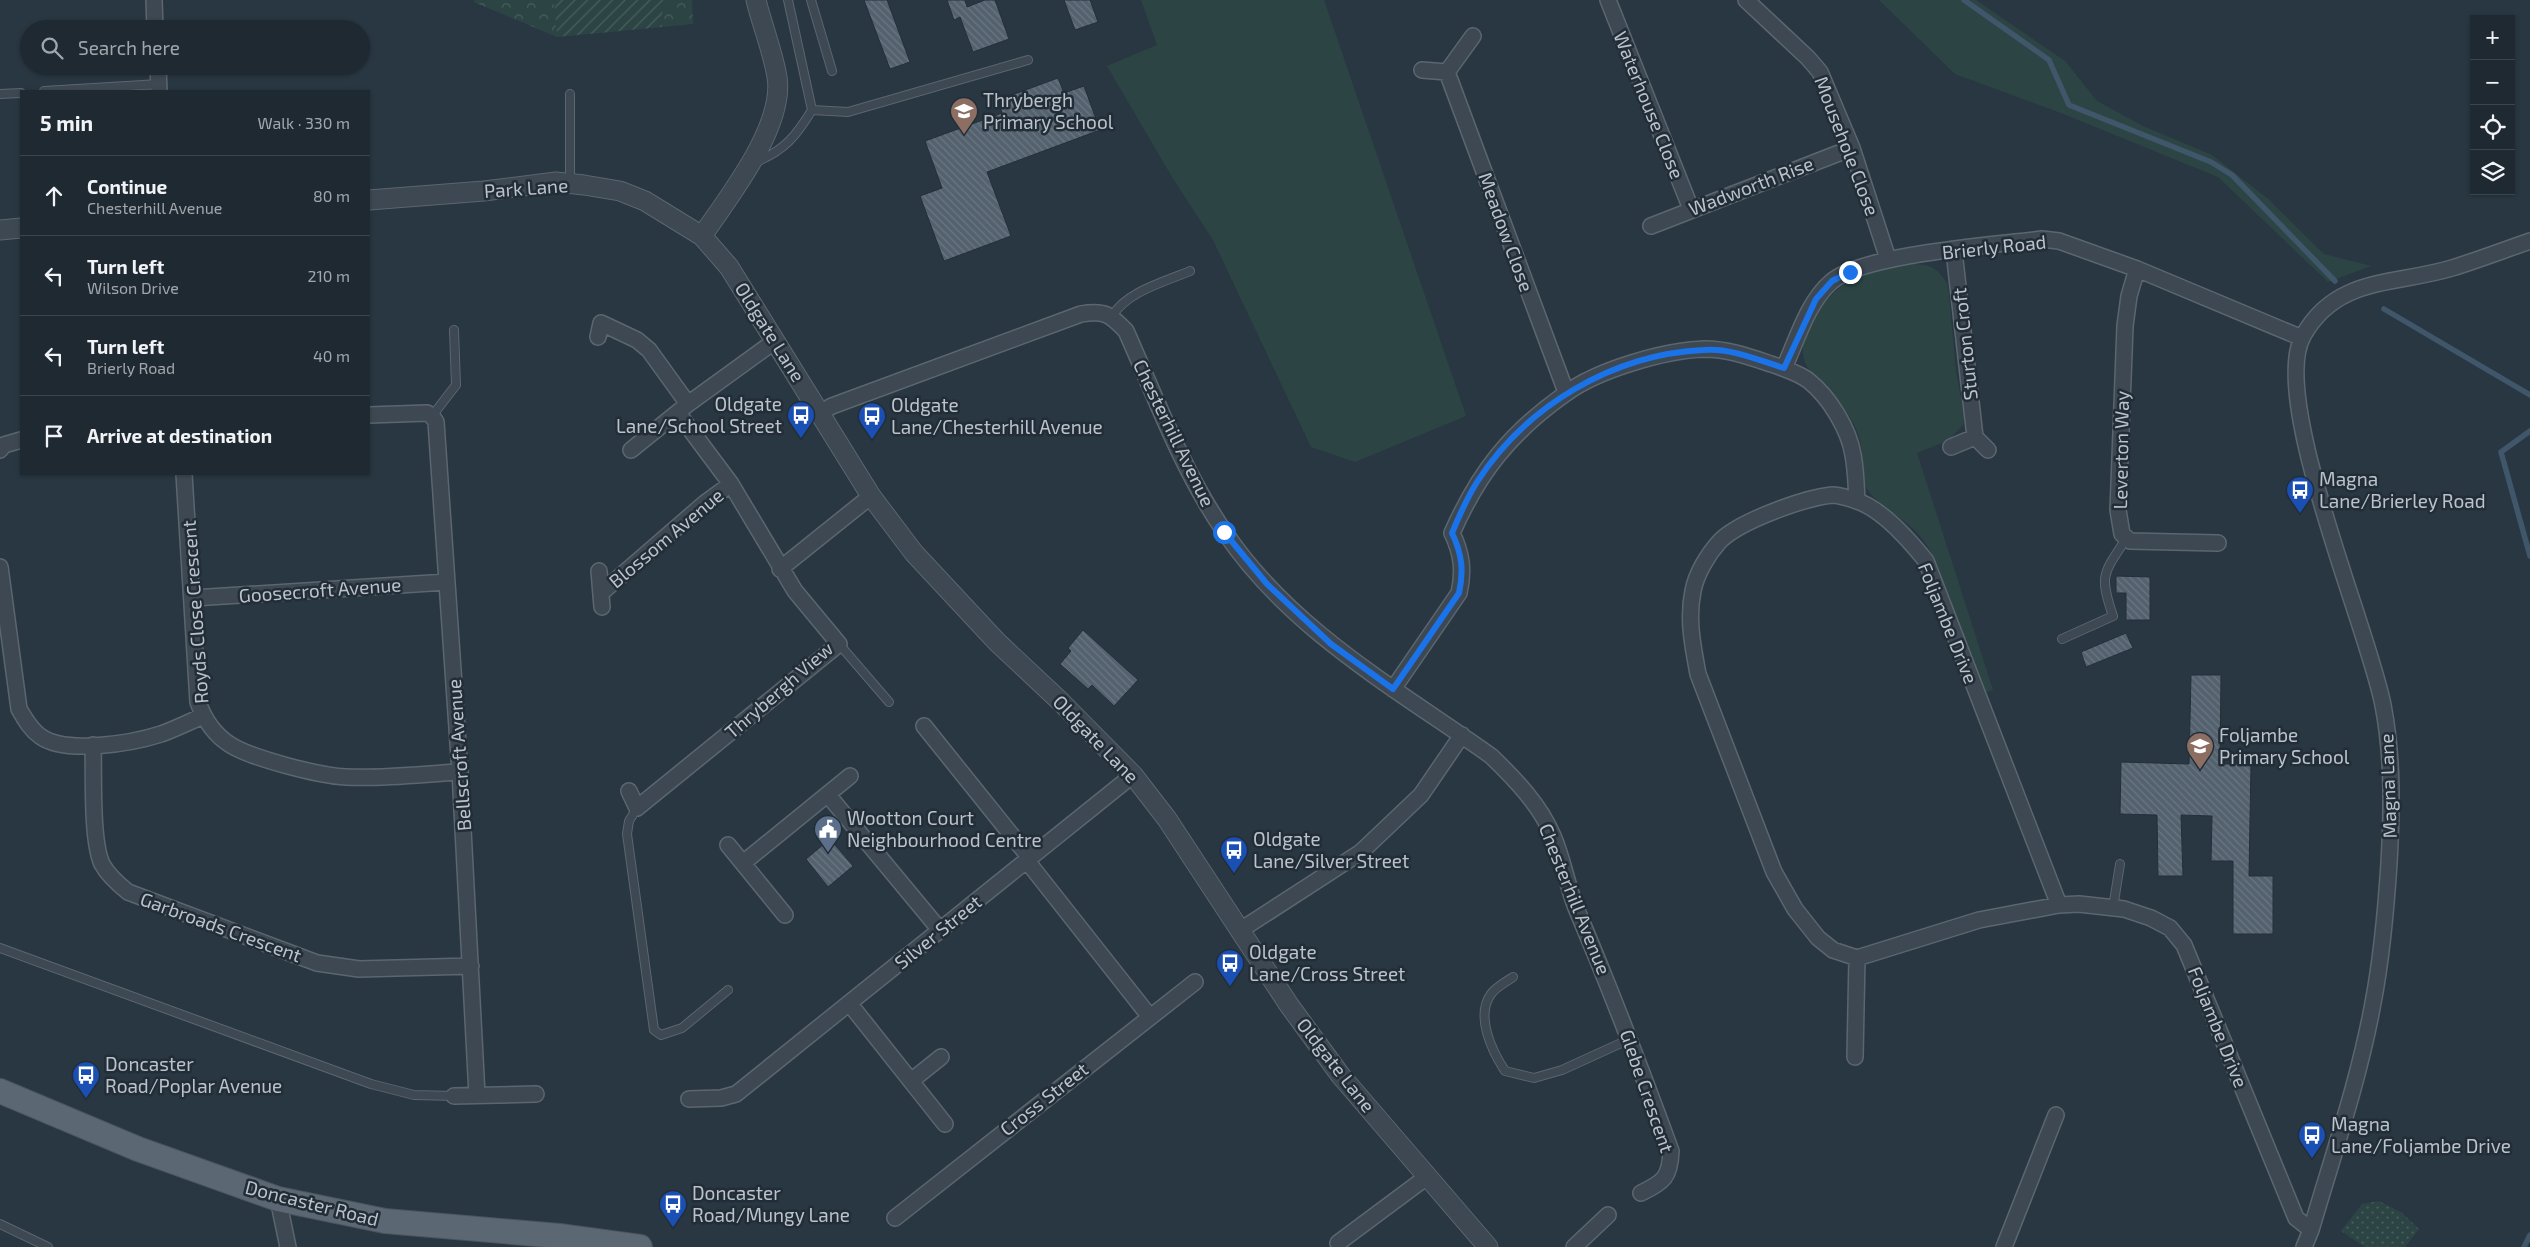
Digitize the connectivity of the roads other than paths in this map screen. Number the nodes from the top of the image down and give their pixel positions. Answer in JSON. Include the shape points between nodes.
{"nodes":[{"id":1,"x":154,"y":0,"type":"edge"},
{"id":2,"x":756,"y":0,"type":"edge"},
{"id":3,"x":788,"y":0,"type":"edge"},
{"id":4,"x":811,"y":0,"type":"edge"},
{"id":5,"x":1608,"y":0,"type":"edge"},
{"id":6,"x":1746,"y":0,"type":"edge"},
{"id":7,"x":155,"y":20,"type":"edge"},
{"id":8,"x":1473,"y":36,"type":"dead end"},
{"id":9,"x":1028,"y":60,"type":"dead end"},
{"id":10,"x":1422,"y":70,"type":"dead end"},
{"id":11,"x":832,"y":72,"type":"dead end"},
{"id":12,"x":1447,"y":72,"type":"junction"},
{"id":13,"x":158,"y":75,"type":"edge"},
{"id":14,"x":159,"y":88,"type":"edge"},
{"id":15,"x":82,"y":90,"type":"edge"},
{"id":16,"x":20,"y":93,"type":"edge"},
{"id":17,"x":0,"y":94,"type":"edge"},
{"id":18,"x":570,"y":94,"type":"dead end"},
{"id":19,"x":812,"y":110,"type":"junction"},
{"id":20,"x":1852,"y":148,"type":"junction"},
{"id":21,"x":750,"y":164,"type":"junction"},
{"id":22,"x":563,"y":182,"type":"junction"},
{"id":23,"x":370,"y":200,"type":"edge"},
{"id":24,"x":1691,"y":209,"type":"junction"},
{"id":25,"x":1651,"y":226,"type":"dead end"},
{"id":26,"x":20,"y":228,"type":"edge"},
{"id":27,"x":0,"y":230,"type":"edge"},
{"id":28,"x":702,"y":236,"type":"junction"},
{"id":29,"x":2530,"y":241,"type":"edge"},
{"id":30,"x":1954,"y":251,"type":"junction"},
{"id":31,"x":1888,"y":259,"type":"junction"},
{"id":32,"x":2137,"y":269,"type":"junction"},
{"id":33,"x":1190,"y":271,"type":"dead end"},
{"id":34,"x":1112,"y":316,"type":"junction"},
{"id":35,"x":454,"y":330,"type":"dead end"},
{"id":36,"x":598,"y":338,"type":"dead end"},
{"id":37,"x":2302,"y":338,"type":"junction"},
{"id":38,"x":775,"y":341,"type":"junction"},
{"id":39,"x":1784,"y":368,"type":"junction"},
{"id":40,"x":1566,"y":392,"type":"junction"},
{"id":41,"x":683,"y":409,"type":"junction"},
{"id":42,"x":821,"y":412,"type":"junction"},
{"id":43,"x":370,"y":415,"type":"edge"},
{"id":44,"x":432,"y":416,"type":"junction"},
{"id":45,"x":1975,"y":437,"type":"junction"},
{"id":46,"x":20,"y":440,"type":"edge"},
{"id":47,"x":1951,"y":447,"type":"dead end"},
{"id":48,"x":0,"y":450,"type":"edge"},
{"id":49,"x":631,"y":450,"type":"dead end"},
{"id":50,"x":1988,"y":450,"type":"dead end"},
{"id":51,"x":184,"y":475,"type":"edge"},
{"id":52,"x":731,"y":484,"type":"junction"},
{"id":53,"x":871,"y":496,"type":"junction"},
{"id":54,"x":1857,"y":500,"type":"junction"},
{"id":55,"x":2126,"y":539,"type":"junction"},
{"id":56,"x":2218,"y":544,"type":"dead end"},
{"id":57,"x":0,"y":568,"type":"edge"},
{"id":58,"x":780,"y":569,"type":"junction"},
{"id":59,"x":598,"y":571,"type":"dead end"},
{"id":60,"x":447,"y":582,"type":"junction"},
{"id":61,"x":193,"y":598,"type":"junction"},
{"id":62,"x":2062,"y":639,"type":"dead end"},
{"id":63,"x":840,"y":644,"type":"junction"},
{"id":64,"x":6,"y":673,"type":"edge"},
{"id":65,"x":1393,"y":689,"type":"junction"},
{"id":66,"x":889,"y":702,"type":"dead end"},
{"id":67,"x":203,"y":716,"type":"junction"},
{"id":68,"x":924,"y":726,"type":"dead end"},
{"id":69,"x":1462,"y":735,"type":"junction"},
{"id":70,"x":93,"y":745,"type":"junction"},
{"id":71,"x":460,"y":772,"type":"junction"},
{"id":72,"x":850,"y":776,"type":"dead end"},
{"id":73,"x":1133,"y":776,"type":"junction"},
{"id":74,"x":629,"y":791,"type":"dead end"},
{"id":75,"x":828,"y":795,"type":"junction"},
{"id":76,"x":638,"y":808,"type":"junction"},
{"id":77,"x":728,"y":845,"type":"dead end"},
{"id":78,"x":1028,"y":859,"type":"junction"},
{"id":79,"x":743,"y":863,"type":"junction"},
{"id":80,"x":2120,"y":864,"type":"dead end"},
{"id":81,"x":2059,"y":905,"type":"junction"},
{"id":82,"x":2113,"y":908,"type":"junction"},
{"id":83,"x":785,"y":915,"type":"dead end"},
{"id":84,"x":940,"y":930,"type":"junction"},
{"id":85,"x":1239,"y":930,"type":"junction"},
{"id":86,"x":0,"y":948,"type":"edge"},
{"id":87,"x":1857,"y":958,"type":"junction"},
{"id":88,"x":471,"y":966,"type":"junction"},
{"id":89,"x":1513,"y":977,"type":"dead end"},
{"id":90,"x":1195,"y":982,"type":"dead end"},
{"id":91,"x":728,"y":990,"type":"dead end"},
{"id":92,"x":849,"y":1003,"type":"junction"},
{"id":93,"x":1617,"y":1004,"type":"joint"},
{"id":94,"x":1150,"y":1017,"type":"junction"},
{"id":95,"x":1630,"y":1039,"type":"junction"},
{"id":96,"x":941,"y":1057,"type":"dead end"},
{"id":97,"x":1855,"y":1057,"type":"dead end"},
{"id":98,"x":911,"y":1081,"type":"junction"},
{"id":99,"x":0,"y":1091,"type":"edge"},
{"id":100,"x":536,"y":1094,"type":"dead end"},
{"id":101,"x":476,"y":1095,"type":"junction"},
{"id":102,"x":454,"y":1096,"type":"joint"},
{"id":103,"x":688,"y":1100,"type":"dead end"},
{"id":104,"x":2056,"y":1115,"type":"dead end"},
{"id":105,"x":945,"y":1124,"type":"dead end"},
{"id":106,"x":1428,"y":1176,"type":"junction"},
{"id":107,"x":1641,"y":1193,"type":"dead end"},
{"id":108,"x":278,"y":1199,"type":"junction"},
{"id":109,"x":1608,"y":1215,"type":"dead end"},
{"id":110,"x":895,"y":1218,"type":"dead end"},
{"id":111,"x":0,"y":1224,"type":"edge"},
{"id":112,"x":2311,"y":1230,"type":"junction"},
{"id":113,"x":1338,"y":1243,"type":"dead end"},
{"id":114,"x":48,"y":1247,"type":"edge"},
{"id":115,"x":288,"y":1247,"type":"edge"},
{"id":116,"x":637,"y":1247,"type":"edge"},
{"id":117,"x":1488,"y":1247,"type":"edge"},
{"id":118,"x":1574,"y":1247,"type":"edge"},
{"id":119,"x":2004,"y":1247,"type":"edge"},
{"id":120,"x":2304,"y":1247,"type":"edge"}],
"edges":[{"from":1,"to":7,"type":"street"},
{"from":2,"to":21,"type":"street","via":[[778,78],[776,104],[766,134]]},
{"from":3,"to":19,"type":"lane"},
{"from":4,"to":11,"type":"lane"},
{"from":5,"to":24,"type":"street","name":"Waterhouse Close"},
{"from":6,"to":20,"type":"street","name":"Mousehole Close","via":[[1820,72]]},
{"from":8,"to":12,"type":"street"},
{"from":9,"to":19,"type":"lane","via":[[848,112]]},
{"from":10,"to":12,"type":"street"},
{"from":12,"to":40,"type":"street","name":"Meadow Close"},
{"from":13,"to":14,"type":"street"},
{"from":14,"to":15,"type":"lane"},
{"from":16,"to":17,"type":"lane"},
{"from":18,"to":22,"type":"lane"},
{"from":19,"to":21,"type":"lane","via":[[800,132],[778,153]]},
{"from":20,"to":24,"type":"street","name":"Wadworth Rise"},
{"from":20,"to":31,"type":"street","name":"Mousehole Close"},
{"from":21,"to":28,"type":"street"},
{"from":22,"to":23,"type":"street","name":"Park Lane"},
{"from":22,"to":28,"type":"street","name":"Park Lane","via":[[620,191],[645,201]]},
{"from":24,"to":25,"type":"street","name":"Wadworth Rise"},
{"from":26,"to":27,"type":"street"},
{"from":28,"to":38,"type":"street","name":"Oldgate Lane","via":[[729,267]]},
{"from":29,"to":37,"type":"street","name":"Magna Lane","via":[[2450,269],[2382,281],[2338,297],[2315,319]]},
{"from":30,"to":31,"type":"street","name":"Brierly Road"},
{"from":30,"to":32,"type":"street","name":"Brierly Road","via":[[2042,239],[2059,241]]},
{"from":30,"to":45,"type":"street","name":"Sturton Croft"},
{"from":31,"to":39,"type":"street","name":"Brierly Road","via":[[1832,281],[1816,299]]},
{"from":32,"to":37,"type":"street","name":"Brierly Road"},
{"from":32,"to":55,"type":"street","name":"Leverton Way","via":[[2125,326],[2118,510],[2122,534]]},
{"from":33,"to":34,"type":"lane","via":[[1130,297],[1118,305]]},
{"from":34,"to":42,"type":"street","via":[[1096,312],[1081,314]]},
{"from":34,"to":65,"type":"street","name":"Chesterhill Avenue","via":[[1126,331],[1180,452],[1224,532],[1267,584],[1324,637]]},
{"from":35,"to":44,"type":"lane","via":[[456,386]]},
{"from":36,"to":41,"type":"street","name":"Thrybergh View","via":[[601,323],[637,340],[649,350]]},
{"from":37,"to":112,"type":"street","name":"Magna Lane","via":[[2295,381],[2300,420],[2317,487],[2383,703],[2391,766],[2392,820],[2384,935],[2373,1005],[2360,1062]]},
{"from":38,"to":41,"type":"street"},
{"from":38,"to":42,"type":"street","name":"Oldgate Lane"},
{"from":39,"to":40,"type":"street","via":[[1740,354],[1697,350],[1665,354],[1612,370]]},
{"from":39,"to":54,"type":"street","via":[[1808,380],[1828,401],[1843,427],[1853,453]]},
{"from":40,"to":65,"type":"street","via":[[1519,431],[1476,483],[1452,533],[1460,551],[1462,576],[1459,593]]},
{"from":41,"to":49,"type":"street"},
{"from":41,"to":52,"type":"street","name":"Thrybergh View"},
{"from":42,"to":53,"type":"street","name":"Oldgate Lane"},
{"from":43,"to":44,"type":"street"},
{"from":44,"to":60,"type":"street","name":"Bellscroft Avenue","via":[[436,422]]},
{"from":45,"to":47,"type":"street"},
{"from":45,"to":50,"type":"street"},
{"from":46,"to":48,"type":"street","via":[[4,445]]},
{"from":51,"to":61,"type":"street","name":"Royds Close Crescent"},
{"from":52,"to":58,"type":"street","name":"Thrybergh View"},
{"from":52,"to":59,"type":"street","name":"Blossom Avenue","via":[[705,503],[602,600]]},
{"from":53,"to":58,"type":"street"},
{"from":53,"to":73,"type":"street","name":"Oldgate Lane","via":[[914,553],[958,602]]},
{"from":54,"to":81,"type":"street","name":"Foljambe Drive","via":[[1908,539],[1926,561]]},
{"from":54,"to":87,"type":"street","name":"Foljambe Drive","via":[[1834,495],[1802,502],[1737,527],[1720,541],[1704,563],[1693,590],[1690,618],[1698,674],[1774,872],[1795,909],[1818,938],[1833,950]]},
{"from":55,"to":56,"type":"street"},
{"from":55,"to":62,"type":"lane","via":[[2108,566],[2103,587],[2114,616]]},
{"from":57,"to":64,"type":"street"},
{"from":58,"to":63,"type":"street","name":"Thrybergh View"},
{"from":60,"to":61,"type":"street","name":"Goosecroft Avenue"},
{"from":60,"to":71,"type":"street","name":"Bellscroft Avenue"},
{"from":61,"to":67,"type":"street","name":"Royds Close Crescent","via":[[198,702]]},
{"from":63,"to":66,"type":"lane"},
{"from":63,"to":76,"type":"street","name":"Thrybergh View"},
{"from":64,"to":70,"type":"street","via":[[19,709],[28,725],[41,737],[58,744]]},
{"from":65,"to":69,"type":"street","name":"Chesterhill Avenue"},
{"from":67,"to":70,"type":"street","via":[[136,741]]},
{"from":67,"to":71,"type":"street","name":"Royds Close Crescent","via":[[229,744],[304,769],[345,777]]},
{"from":68,"to":78,"type":"street"},
{"from":69,"to":85,"type":"street","via":[[1421,795],[1362,852]]},
{"from":69,"to":93,"type":"street","name":"Chesterhill Avenue","via":[[1514,778],[1553,835],[1575,905]]},
{"from":70,"to":88,"type":"street","name":"Garbroads Crescent","via":[[96,846],[102,864],[128,892],[316,963],[359,969]]},
{"from":71,"to":88,"type":"street","name":"Bellscroft Avenue"},
{"from":72,"to":75,"type":"street"},
{"from":73,"to":78,"type":"street","name":"Silver Street"},
{"from":73,"to":85,"type":"street","name":"Oldgate Lane","via":[[1167,819]]},
{"from":74,"to":76,"type":"street"},
{"from":75,"to":79,"type":"street"},
{"from":75,"to":84,"type":"street"},
{"from":76,"to":91,"type":"lane","via":[[629,821],[627,834],[654,1030],[661,1035],[682,1028]]},
{"from":77,"to":79,"type":"street"},
{"from":78,"to":84,"type":"street","name":"Silver Street"},
{"from":78,"to":94,"type":"street"},
{"from":79,"to":83,"type":"street"},
{"from":80,"to":82,"type":"lane"},
{"from":81,"to":82,"type":"street","name":"Foljambe Drive"},
{"from":81,"to":87,"type":"street","name":"Foljambe Drive","via":[[1979,920]]},
{"from":82,"to":112,"type":"street","name":"Foljambe Drive","via":[[2151,918],[2170,928],[2184,945],[2296,1218]]},
{"from":84,"to":92,"type":"street","name":"Silver Street"},
{"from":85,"to":106,"type":"street","name":"Oldgate Lane","via":[[1341,1076]]},
{"from":86,"to":102,"type":"lane","via":[[371,1084],[414,1096]]},
{"from":87,"to":97,"type":"street"},
{"from":88,"to":101,"type":"street","name":"Bellscroft Avenue"},
{"from":89,"to":95,"type":"lane","via":[[1492,992],[1484,1011],[1487,1032],[1505,1071],[1534,1078],[1562,1070]]},
{"from":90,"to":94,"type":"street","name":"Cross Street"},
{"from":92,"to":98,"type":"street"},
{"from":92,"to":103,"type":"street","name":"Silver Street","via":[[736,1094]]},
{"from":93,"to":95,"type":"street","name":"Glebe Crescent"},
{"from":94,"to":110,"type":"street","name":"Cross Street"},
{"from":95,"to":107,"type":"street","name":"Glebe Crescent","via":[[1671,1151],[1670,1169],[1665,1178]]},
{"from":96,"to":98,"type":"street"},
{"from":98,"to":105,"type":"street"},
{"from":99,"to":108,"type":"main road","name":"Doncaster Road","via":[[138,1149]]},
{"from":100,"to":101,"type":"street"},
{"from":101,"to":102,"type":"street"},
{"from":104,"to":119,"type":"street"},
{"from":106,"to":113,"type":"street"},
{"from":106,"to":117,"type":"street","name":"Oldgate Lane"},
{"from":108,"to":115,"type":"street"},
{"from":108,"to":116,"type":"main road","name":"Doncaster Road","via":[[385,1221],[559,1236]]},
{"from":109,"to":118,"type":"street"},
{"from":111,"to":114,"type":"lane"},
{"from":112,"to":120,"type":"street","name":"Magna Lane"}]}
